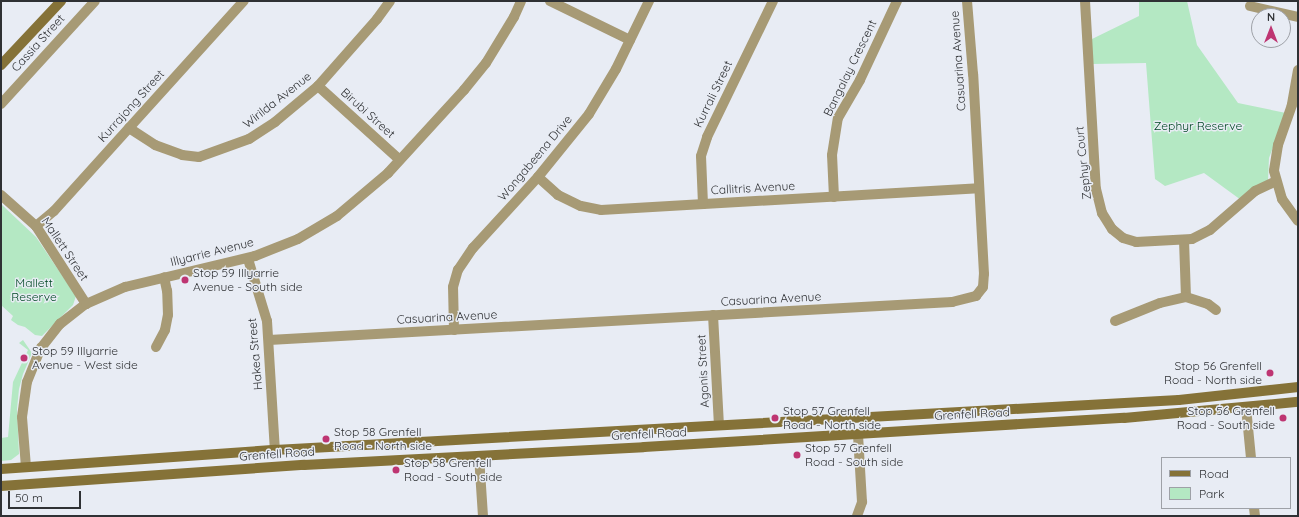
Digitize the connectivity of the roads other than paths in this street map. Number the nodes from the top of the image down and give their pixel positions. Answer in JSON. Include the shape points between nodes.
{"nodes":[{"id":1,"x":61,"y":1,"type":"edge"},
{"id":2,"x":95,"y":1,"type":"edge"},
{"id":3,"x":244,"y":1,"type":"edge"},
{"id":4,"x":390,"y":1,"type":"edge"},
{"id":5,"x":521,"y":1,"type":"edge"},
{"id":6,"x":550,"y":1,"type":"edge"},
{"id":7,"x":649,"y":1,"type":"edge"},
{"id":8,"x":772,"y":1,"type":"edge"},
{"id":9,"x":897,"y":1,"type":"edge"},
{"id":10,"x":967,"y":1,"type":"edge"},
{"id":11,"x":1085,"y":1,"type":"edge"},
{"id":12,"x":1250,"y":6,"type":"dead end"},
{"id":13,"x":1298,"y":17,"type":"edge"},
{"id":14,"x":630,"y":40,"type":"junction"},
{"id":15,"x":1,"y":65,"type":"edge"},
{"id":16,"x":1298,"y":70,"type":"edge"},
{"id":17,"x":318,"y":86,"type":"junction"},
{"id":18,"x":1,"y":104,"type":"edge"},
{"id":19,"x":1295,"y":106,"type":"edge"},
{"id":20,"x":128,"y":128,"type":"junction"},
{"id":21,"x":400,"y":160,"type":"junction"},
{"id":22,"x":538,"y":178,"type":"junction"},
{"id":23,"x":1276,"y":181,"type":"junction"},
{"id":24,"x":978,"y":188,"type":"junction"},
{"id":25,"x":1,"y":195,"type":"edge"},
{"id":26,"x":834,"y":197,"type":"junction"},
{"id":27,"x":703,"y":204,"type":"junction"},
{"id":28,"x":1298,"y":221,"type":"edge"},
{"id":29,"x":36,"y":226,"type":"junction"},
{"id":30,"x":1184,"y":240,"type":"junction"},
{"id":31,"x":248,"y":259,"type":"junction"},
{"id":32,"x":164,"y":277,"type":"junction"},
{"id":33,"x":1186,"y":297,"type":"junction"},
{"id":34,"x":86,"y":304,"type":"junction"},
{"id":35,"x":1216,"y":310,"type":"dead end"},
{"id":36,"x":713,"y":315,"type":"junction"},
{"id":37,"x":1115,"y":322,"type":"dead end"},
{"id":38,"x":454,"y":330,"type":"junction"},
{"id":39,"x":268,"y":340,"type":"junction"},
{"id":40,"x":156,"y":347,"type":"dead end"},
{"id":41,"x":1298,"y":387,"type":"edge"},
{"id":42,"x":1298,"y":402,"type":"edge"},
{"id":43,"x":1246,"y":407,"type":"junction"},
{"id":44,"x":857,"y":418,"type":"junction"},
{"id":45,"x":719,"y":425,"type":"junction"},
{"id":46,"x":858,"y":434,"type":"junction"},
{"id":47,"x":478,"y":439,"type":"junction"},
{"id":48,"x":720,"y":442,"type":"junction"},
{"id":49,"x":274,"y":450,"type":"junction"},
{"id":50,"x":479,"y":456,"type":"junction"},
{"id":51,"x":1251,"y":457,"type":"edge"},
{"id":52,"x":26,"y":467,"type":"junction"},
{"id":53,"x":1,"y":469,"type":"edge"},
{"id":54,"x":27,"y":484,"type":"junction"},
{"id":55,"x":1,"y":486,"type":"edge"},
{"id":56,"x":483,"y":516,"type":"edge"},
{"id":57,"x":857,"y":516,"type":"edge"}],
"edges":[{"from":1,"to":15,"type":"main road"},
{"from":2,"to":18,"type":"street","name":"Cassia Street"},
{"from":3,"to":20,"type":"street","name":"Kurrajong Street"},
{"from":4,"to":17,"type":"street","name":"Wirilda Avenue"},
{"from":5,"to":21,"type":"street","name":"Illyarrie Avenue","via":[[486,63]]},
{"from":6,"to":14,"type":"street"},
{"from":7,"to":14,"type":"street","name":"Wongabeena Drive"},
{"from":8,"to":27,"type":"street","name":"Kurrali Street","via":[[707,137],[701,164]]},
{"from":9,"to":26,"type":"street","name":"Bangalay Crescent","via":[[860,80],[838,118],[832,155]]},
{"from":10,"to":24,"type":"street","name":"Casuarina Avenue"},
{"from":11,"to":30,"type":"street","name":"Zephyr Court","via":[[1096,189],[1102,213],[1112,229],[1123,238],[1136,242]]},
{"from":12,"to":13,"type":"street"},
{"from":14,"to":22,"type":"street","name":"Wongabeena Drive","via":[[589,114]]},
{"from":16,"to":19,"type":"street"},
{"from":17,"to":20,"type":"street","name":"Wirilda Avenue","via":[[275,122],[249,139],[199,157],[182,155],[155,145]]},
{"from":17,"to":21,"type":"street","name":"Birubi Street"},
{"from":19,"to":23,"type":"street","via":[[1278,145],[1274,171]]},
{"from":20,"to":29,"type":"street","name":"Kurrajong Street","via":[[54,211]]},
{"from":21,"to":31,"type":"street","name":"Illyarrie Avenue","via":[[336,216],[298,239]]},
{"from":22,"to":27,"type":"street","name":"Callitris Avenue","via":[[558,195],[581,206],[594,208]]},
{"from":22,"to":38,"type":"street","name":"Wongabeena Drive","via":[[473,248],[458,270],[453,287]]},
{"from":23,"to":28,"type":"street","via":[[1282,199]]},
{"from":23,"to":30,"type":"street","name":"Zephyr Court","via":[[1255,191],[1210,230]]},
{"from":24,"to":26,"type":"street","name":"Callitris Avenue"},
{"from":24,"to":36,"type":"street","name":"Casuarina Avenue","via":[[984,274],[983,287],[976,296],[952,302]]},
{"from":25,"to":29,"type":"street","name":"Mallett Street"},
{"from":26,"to":27,"type":"street","name":"Callitris Avenue"},
{"from":29,"to":34,"type":"street","name":"Mallett Street"},
{"from":30,"to":33,"type":"street"},
{"from":31,"to":32,"type":"street","name":"Illyarrie Avenue"},
{"from":31,"to":39,"type":"street","name":"Hakea Street","via":[[263,304]]},
{"from":32,"to":34,"type":"street","name":"Illyarrie Avenue","via":[[124,287]]},
{"from":32,"to":40,"type":"street","via":[[168,315],[165,330]]},
{"from":33,"to":35,"type":"street","via":[[1208,304]]},
{"from":33,"to":37,"type":"street","via":[[1160,303]]},
{"from":34,"to":52,"type":"street","name":"Illyarrie Avenue","via":[[51,335],[31,368],[23,404]]},
{"from":36,"to":38,"type":"street","name":"Casuarina Avenue"},
{"from":36,"to":45,"type":"street","name":"Agonis Street"},
{"from":38,"to":39,"type":"street","name":"Casuarina Avenue"},
{"from":39,"to":49,"type":"street","name":"Hakea Street"},
{"from":41,"to":44,"type":"main road","name":"Grenfell Road","via":[[1179,400]]},
{"from":42,"to":43,"type":"main road","name":"Grenfell Road"},
{"from":43,"to":46,"type":"main road","name":"Grenfell Road","via":[[1124,418]]},
{"from":43,"to":51,"type":"street"},
{"from":44,"to":45,"type":"main road","name":"Grenfell Road"},
{"from":44,"to":46,"type":"main road"},
{"from":45,"to":47,"type":"main road","name":"Grenfell Road"},
{"from":45,"to":48,"type":"main road"},
{"from":46,"to":48,"type":"main road","name":"Grenfell Road"},
{"from":46,"to":57,"type":"street","via":[[862,502]]},
{"from":47,"to":49,"type":"main road","name":"Grenfell Road"},
{"from":47,"to":50,"type":"main road"},
{"from":48,"to":50,"type":"main road","name":"Grenfell Road"},
{"from":49,"to":52,"type":"main road","name":"Grenfell Road"},
{"from":50,"to":54,"type":"main road","name":"Grenfell Road"},
{"from":50,"to":56,"type":"street"},
{"from":52,"to":53,"type":"main road","name":"Grenfell Road"},
{"from":52,"to":54,"type":"main road"},
{"from":54,"to":55,"type":"main road","name":"Grenfell Road"}]}
